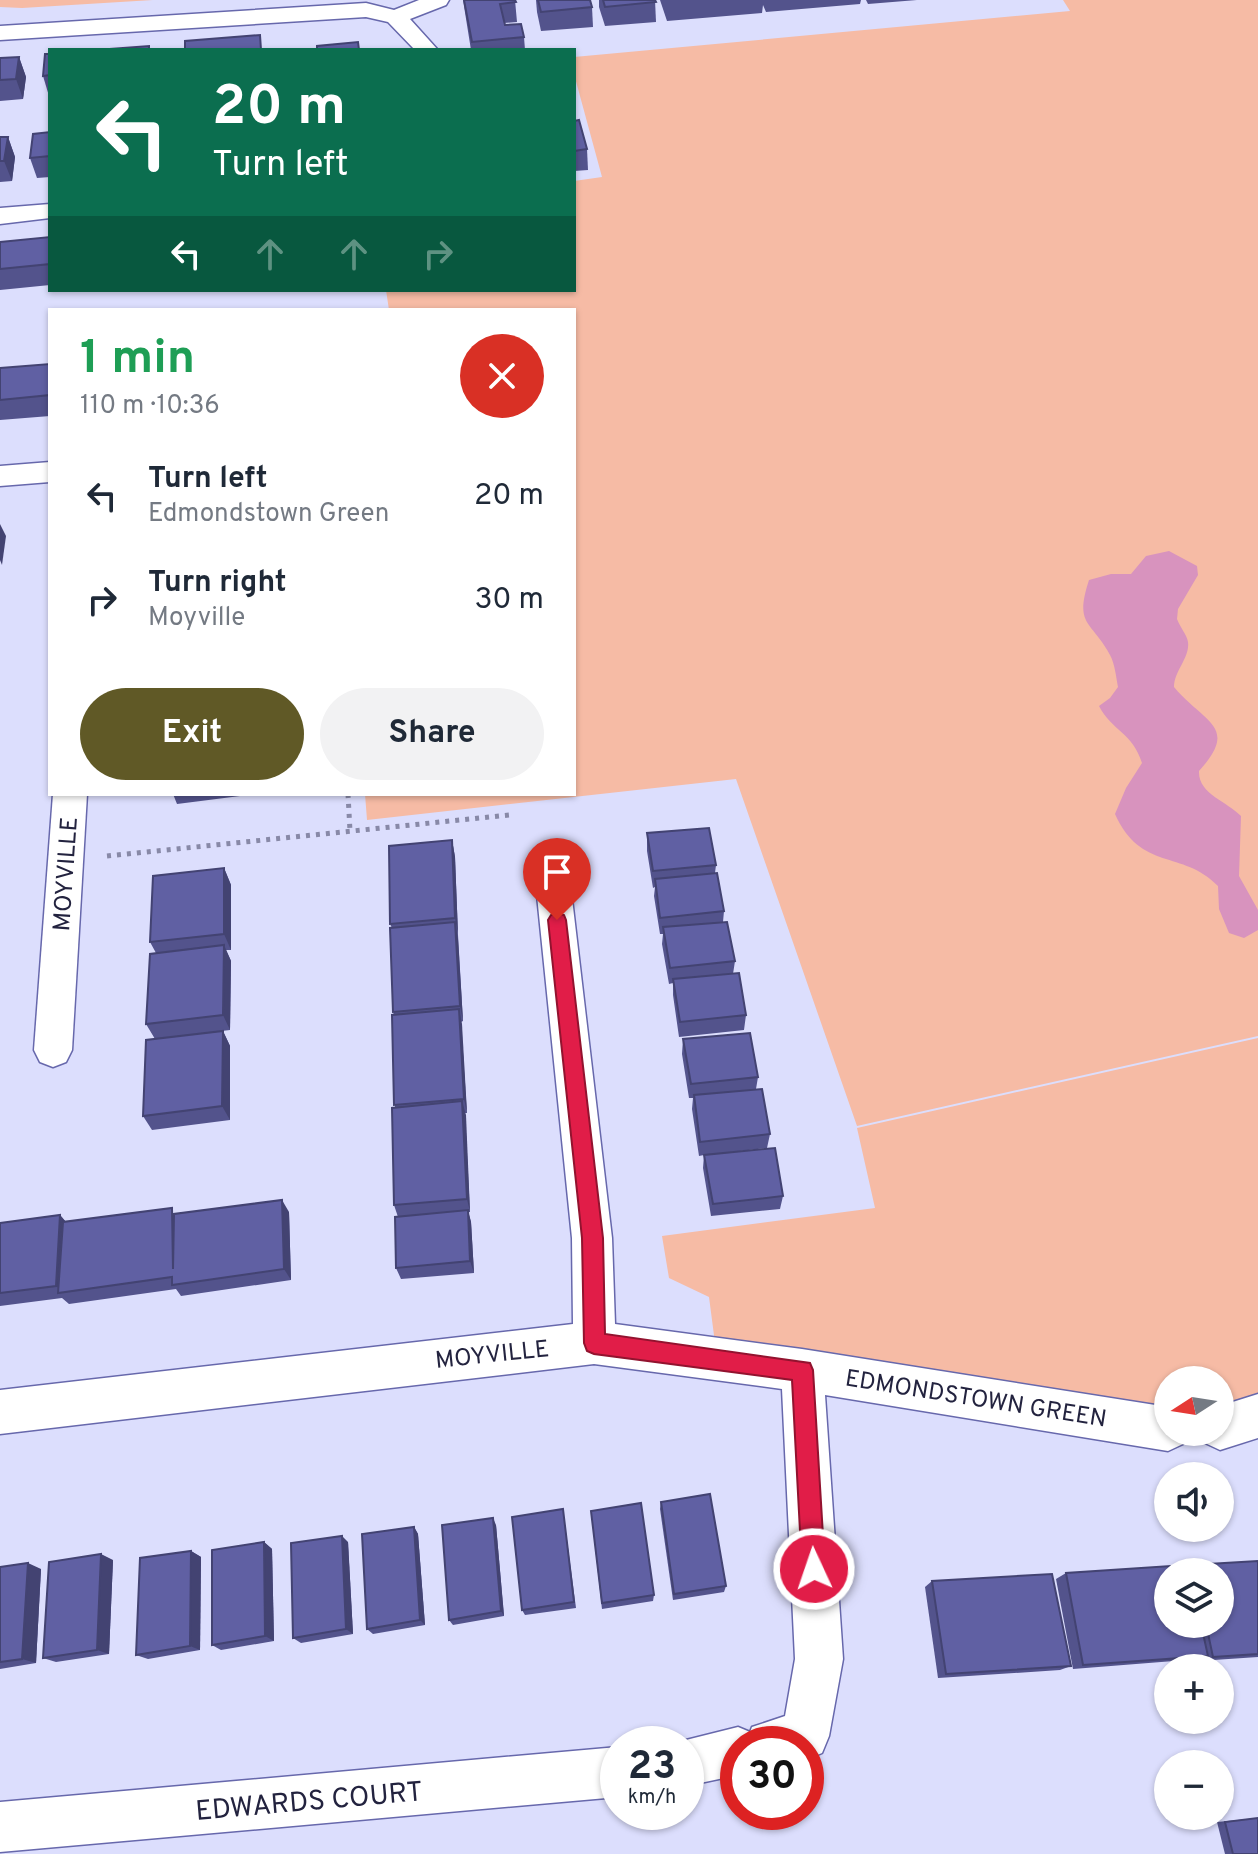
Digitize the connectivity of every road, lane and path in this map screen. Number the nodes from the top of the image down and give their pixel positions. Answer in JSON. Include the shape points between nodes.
{"nodes":[{"id":1,"x":438,"y":0,"type":"edge"},
{"id":2,"x":396,"y":17,"type":"junction"},
{"id":3,"x":0,"y":33,"type":"edge"},
{"id":4,"x":425,"y":48,"type":"edge"},
{"id":5,"x":48,"y":211,"type":"edge"},
{"id":6,"x":0,"y":216,"type":"edge"},
{"id":7,"x":48,"y":472,"type":"edge"},
{"id":8,"x":0,"y":476,"type":"edge"},
{"id":9,"x":70,"y":796,"type":"edge"},
{"id":10,"x":348,"y":796,"type":"edge"},
{"id":11,"x":509,"y":815,"type":"dead end"},
{"id":12,"x":350,"y":831,"type":"junction"},
{"id":13,"x":105,"y":856,"type":"dead end"},
{"id":14,"x":550,"y":856,"type":"dead end"},
{"id":15,"x":53,"y":1050,"type":"dead end"},
{"id":16,"x":594,"y":1343,"type":"junction"},
{"id":17,"x":802,"y":1370,"type":"junction"},
{"id":18,"x":0,"y":1412,"type":"edge"},
{"id":19,"x":1258,"y":1416,"type":"edge"},
{"id":20,"x":1234,"y":1424,"type":"edge"},
{"id":21,"x":1154,"y":1427,"type":"edge"},
{"id":22,"x":807,"y":1726,"type":"edge"},
{"id":23,"x":600,"y":1774,"type":"edge"},
{"id":24,"x":0,"y":1827,"type":"edge"}],
"edges":[{"from":1,"to":2,"type":"street"},
{"from":2,"to":3,"type":"street","via":[[366,10]]},
{"from":2,"to":4,"type":"street"},
{"from":5,"to":6,"type":"street"},
{"from":7,"to":8,"type":"street"},
{"from":9,"to":15,"type":"street","name":"MOYVILLE"},
{"from":10,"to":12,"type":"path"},
{"from":11,"to":12,"type":"path"},
{"from":12,"to":13,"type":"path"},
{"from":14,"to":16,"type":"street","via":[[592,1238]]},
{"from":16,"to":17,"type":"street","name":"EDMONDSTOWN GREEN"},
{"from":16,"to":18,"type":"street","name":"MOYVILLE"},
{"from":17,"to":21,"type":"street","name":"EDMONDSTOWN GREEN"},
{"from":17,"to":22,"type":"street","via":[[819,1659]]},
{"from":19,"to":20,"type":"street"},
{"from":23,"to":24,"type":"street","name":"EDWARDS COURT"}]}
